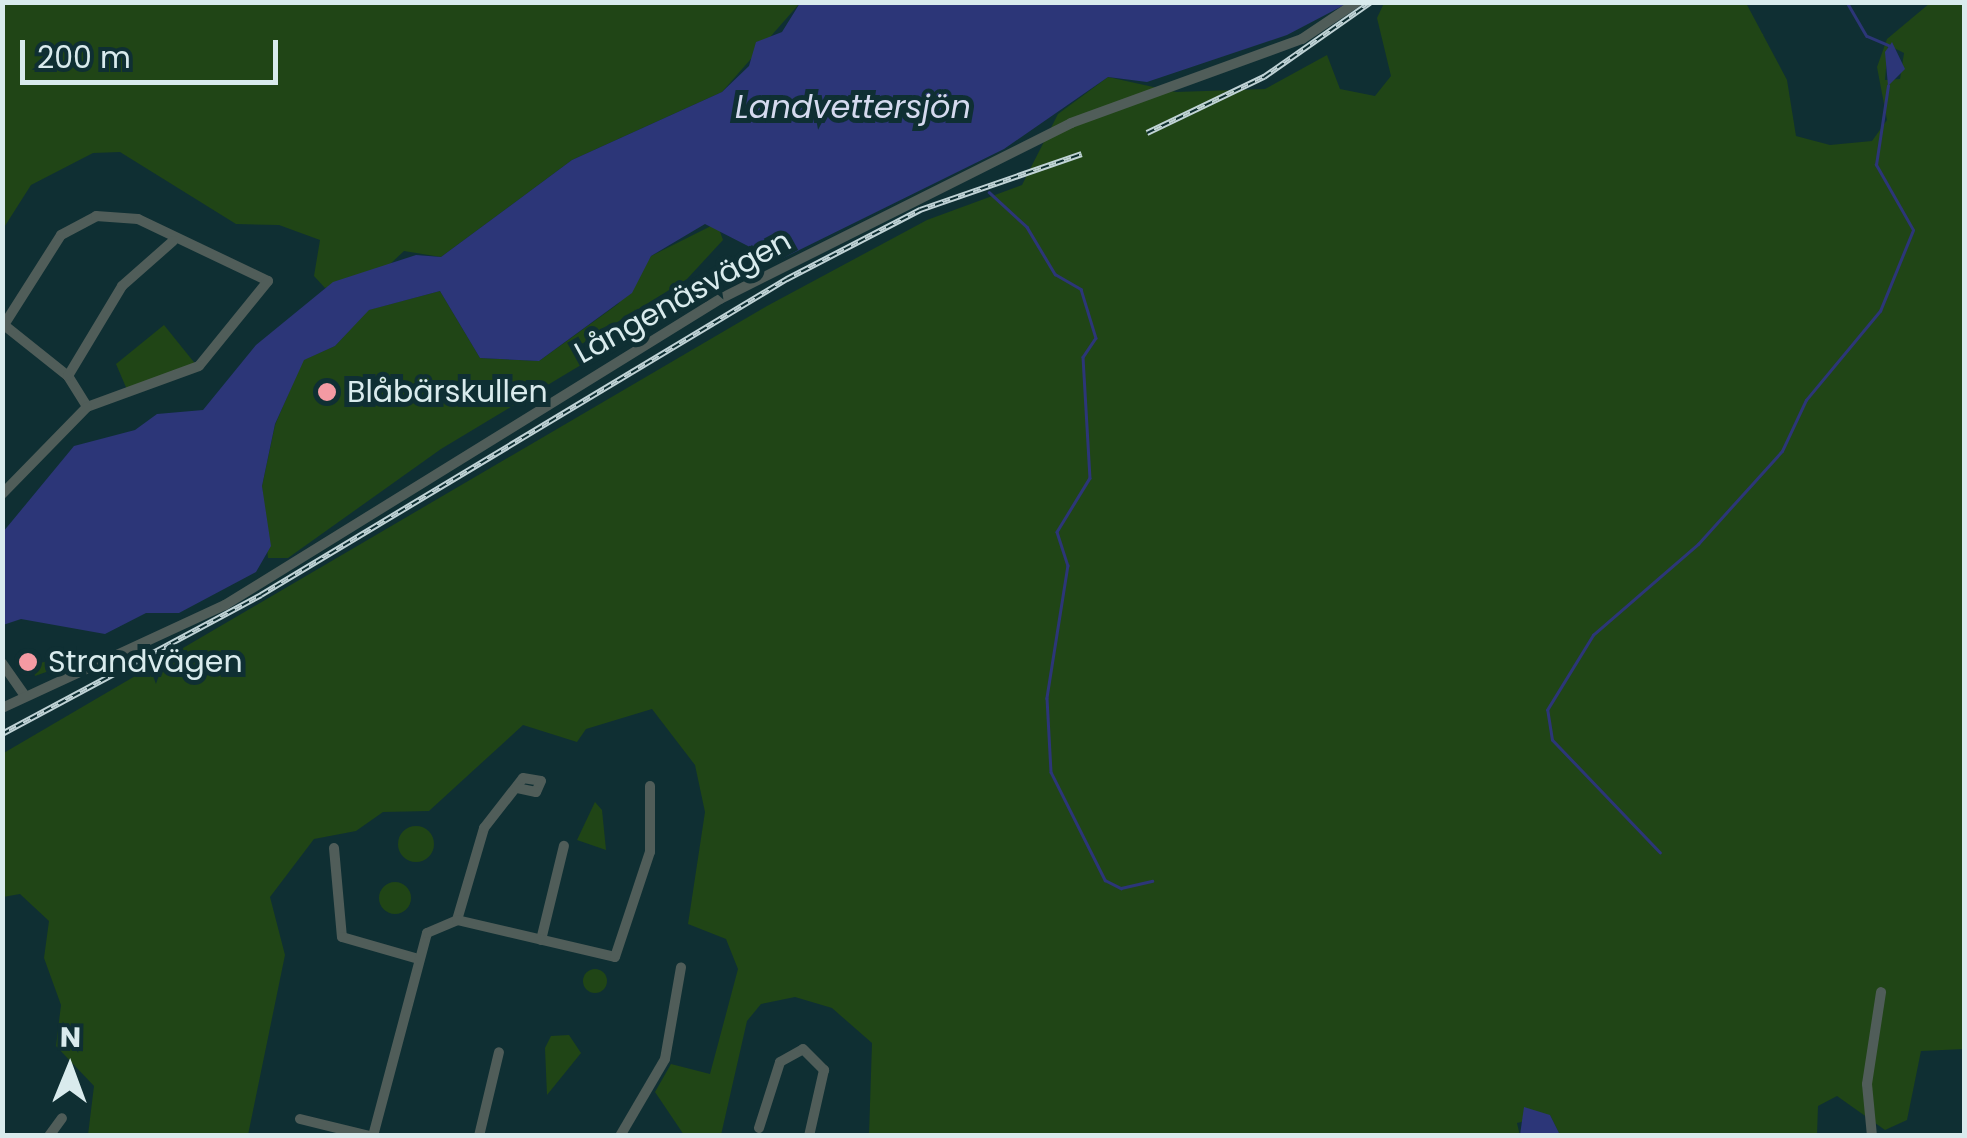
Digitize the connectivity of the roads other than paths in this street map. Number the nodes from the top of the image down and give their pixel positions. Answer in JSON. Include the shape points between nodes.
{"nodes":[{"id":1,"x":1356,"y":2,"type":"edge"},
{"id":2,"x":173,"y":241,"type":"junction"},
{"id":3,"x":3,"y":327,"type":"edge"},
{"id":4,"x":68,"y":376,"type":"junction"},
{"id":5,"x":87,"y":407,"type":"junction"},
{"id":6,"x":2,"y":494,"type":"edge"},
{"id":7,"x":2,"y":663,"type":"edge"},
{"id":8,"x":24,"y":694,"type":"junction"},
{"id":9,"x":2,"y":708,"type":"edge"},
{"id":10,"x":650,"y":786,"type":"dead end"},
{"id":11,"x":517,"y":788,"type":"dead end"},
{"id":12,"x":564,"y":846,"type":"dead end"},
{"id":13,"x":334,"y":848,"type":"dead end"},
{"id":14,"x":457,"y":920,"type":"junction"},
{"id":15,"x":541,"y":940,"type":"junction"},
{"id":16,"x":415,"y":958,"type":"junction"},
{"id":17,"x":681,"y":967,"type":"dead end"},
{"id":18,"x":1881,"y":992,"type":"dead end"},
{"id":19,"x":500,"y":1052,"type":"dead end"},
{"id":20,"x":62,"y":1118,"type":"dead end"},
{"id":21,"x":300,"y":1119,"type":"dead end"},
{"id":22,"x":759,"y":1128,"type":"dead end"},
{"id":23,"x":49,"y":1136,"type":"edge"},
{"id":24,"x":371,"y":1136,"type":"edge"},
{"id":25,"x":479,"y":1136,"type":"edge"},
{"id":26,"x":620,"y":1136,"type":"edge"},
{"id":27,"x":809,"y":1136,"type":"edge"},
{"id":28,"x":1872,"y":1136,"type":"edge"}],
"edges":[{"from":1,"to":8,"type":"street","name":"Långenäsvägen","via":[[1302,39],[1070,123],[720,299],[225,604]]},
{"from":2,"to":3,"type":"street","via":[[118,214],[78,222]]},
{"from":2,"to":4,"type":"street","via":[[122,286]]},
{"from":2,"to":5,"type":"street","via":[[268,282],[190,373]]},
{"from":3,"to":4,"type":"street"},
{"from":4,"to":5,"type":"street"},
{"from":5,"to":6,"type":"street"},
{"from":7,"to":8,"type":"street"},
{"from":8,"to":9,"type":"street","name":"Långenäsvägen"},
{"from":10,"to":15,"type":"street","via":[[650,852],[615,957]]},
{"from":11,"to":14,"type":"street","via":[[484,828]]},
{"from":12,"to":15,"type":"street"},
{"from":13,"to":16,"type":"street","via":[[342,938]]},
{"from":14,"to":15,"type":"street"},
{"from":14,"to":16,"type":"street","via":[[427,934]]},
{"from":16,"to":24,"type":"street"},
{"from":17,"to":26,"type":"street","via":[[666,1059]]},
{"from":18,"to":28,"type":"street","via":[[1866,1084]]},
{"from":19,"to":25,"type":"street"},
{"from":20,"to":23,"type":"street"},
{"from":21,"to":24,"type":"street"},
{"from":22,"to":27,"type":"street","via":[[780,1062],[803,1050],[824,1070]]}]}
